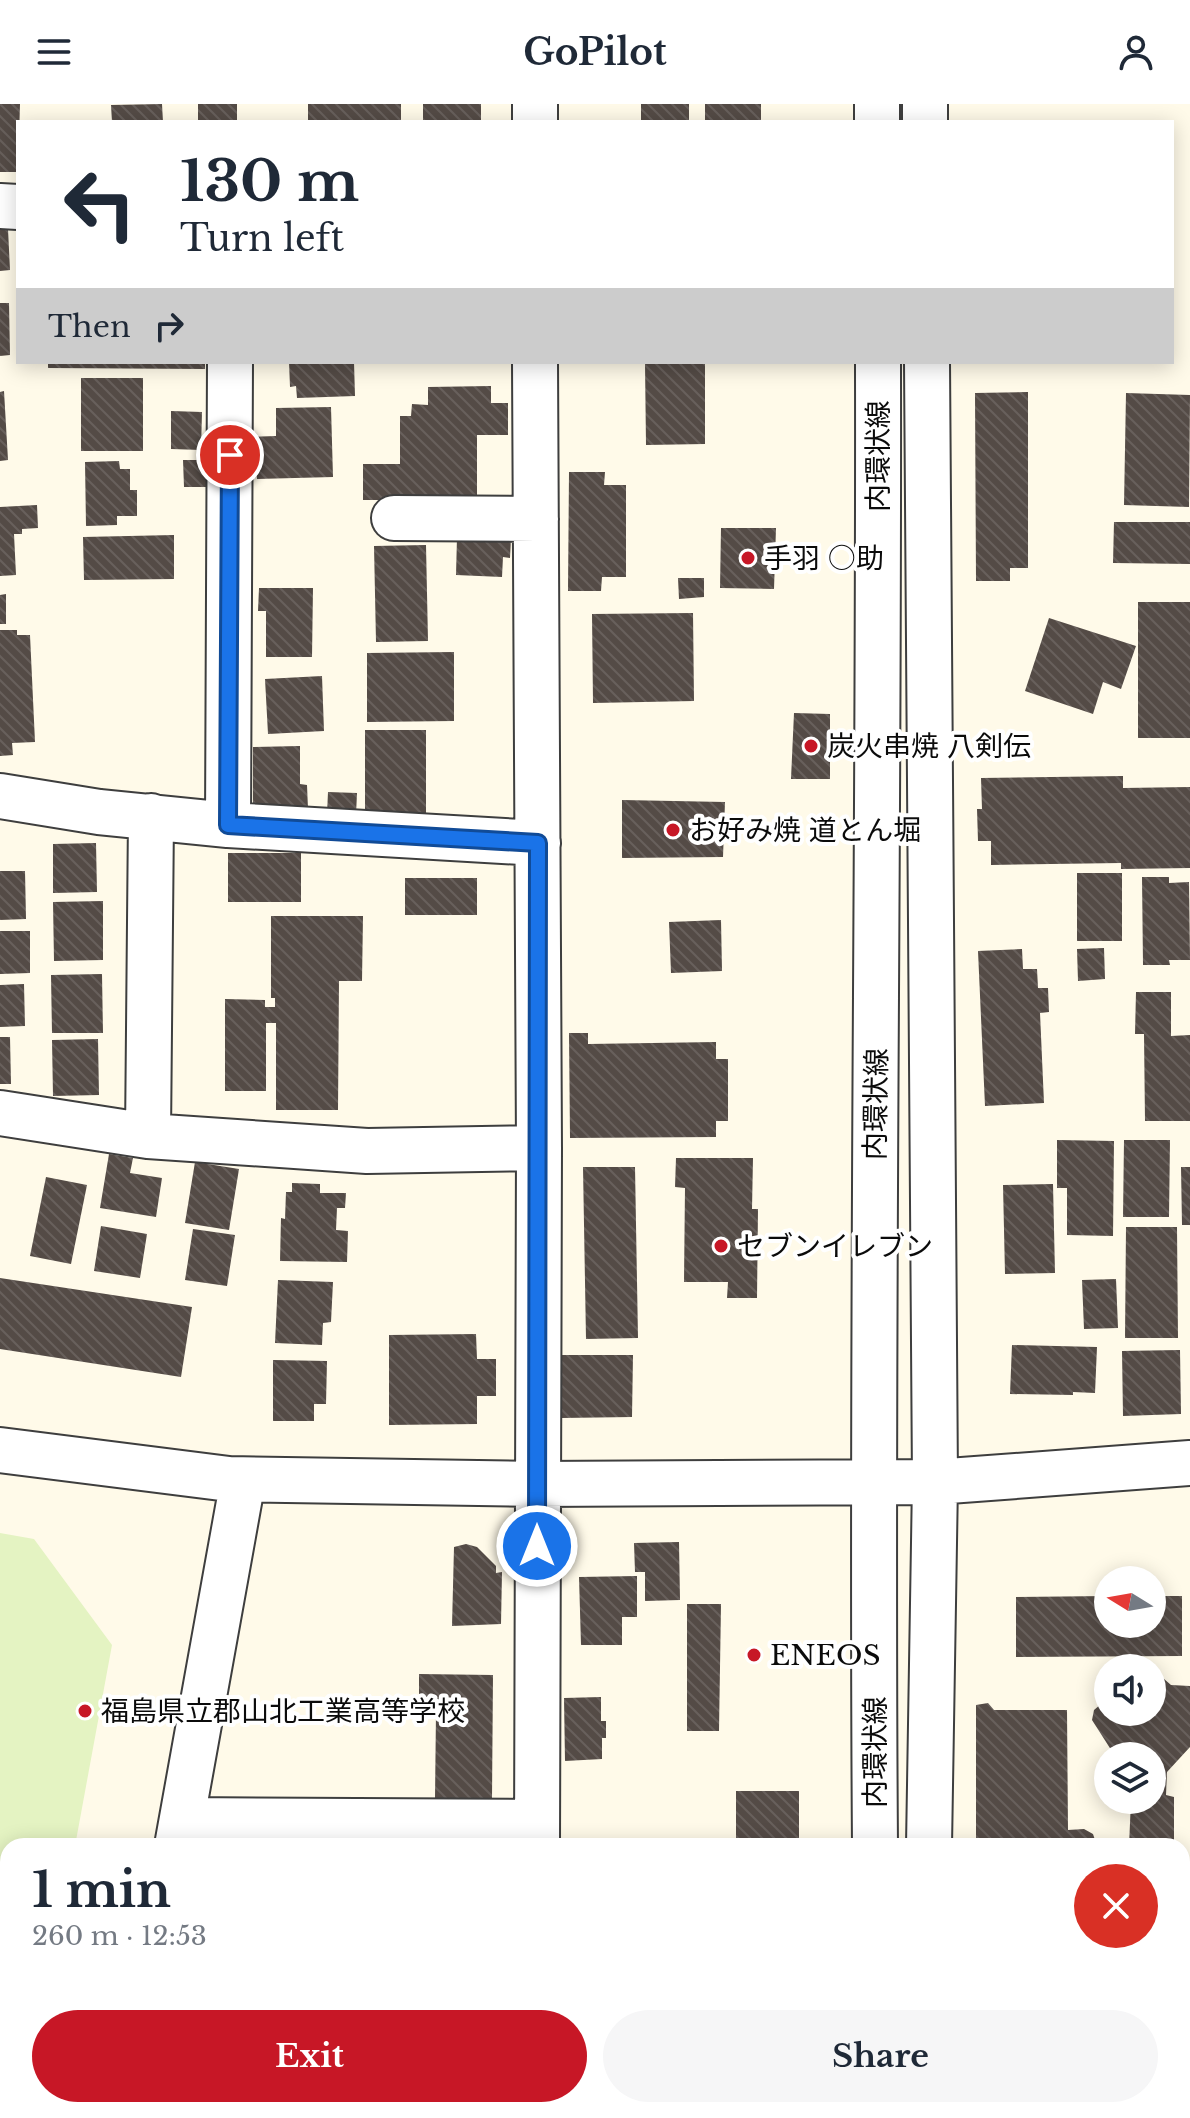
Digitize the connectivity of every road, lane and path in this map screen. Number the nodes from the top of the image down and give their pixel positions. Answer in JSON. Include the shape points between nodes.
{"nodes":[{"id":1,"x":230,"y":364,"type":"edge"},
{"id":2,"x":535,"y":364,"type":"edge"},
{"id":3,"x":878,"y":364,"type":"edge"},
{"id":4,"x":927,"y":364,"type":"edge"},
{"id":5,"x":394,"y":518,"type":"dead end"},
{"id":6,"x":536,"y":519,"type":"junction"},
{"id":7,"x":0,"y":796,"type":"edge"},
{"id":8,"x":151,"y":816,"type":"junction"},
{"id":9,"x":228,"y":825,"type":"junction"},
{"id":10,"x":538,"y":843,"type":"junction"},
{"id":11,"x":0,"y":1113,"type":"edge"},
{"id":12,"x":148,"y":1136,"type":"junction"},
{"id":13,"x":539,"y":1148,"type":"junction"},
{"id":14,"x":0,"y":1450,"type":"edge"},
{"id":15,"x":1190,"y":1463,"type":"edge"},
{"id":16,"x":243,"y":1480,"type":"junction"},
{"id":17,"x":935,"y":1482,"type":"junction"},
{"id":18,"x":872,"y":1483,"type":"junction"},
{"id":19,"x":537,"y":1484,"type":"junction"},
{"id":20,"x":179,"y":1833,"type":"edge"},
{"id":21,"x":537,"y":1834,"type":"edge"},
{"id":22,"x":875,"y":1838,"type":"edge"},
{"id":23,"x":929,"y":1838,"type":"edge"}],
"edges":[{"from":1,"to":9,"type":"street"},
{"from":2,"to":6,"type":"street"},
{"from":3,"to":18,"type":"street","name":"内環状線"},
{"from":4,"to":17,"type":"street"},
{"from":5,"to":6,"type":"street"},
{"from":6,"to":10,"type":"street"},
{"from":7,"to":8,"type":"street"},
{"from":8,"to":9,"type":"street"},
{"from":8,"to":12,"type":"street"},
{"from":9,"to":10,"type":"street"},
{"from":10,"to":13,"type":"street"},
{"from":11,"to":12,"type":"street"},
{"from":12,"to":13,"type":"street","via":[[367,1151]]},
{"from":13,"to":19,"type":"street"},
{"from":14,"to":16,"type":"street"},
{"from":15,"to":17,"type":"street"},
{"from":16,"to":19,"type":"street"},
{"from":16,"to":20,"type":"street"},
{"from":17,"to":18,"type":"street"},
{"from":17,"to":23,"type":"street"},
{"from":18,"to":19,"type":"street"},
{"from":18,"to":22,"type":"street","name":"内環状線"},
{"from":19,"to":21,"type":"street"},
{"from":20,"to":21,"type":"street"}]}
